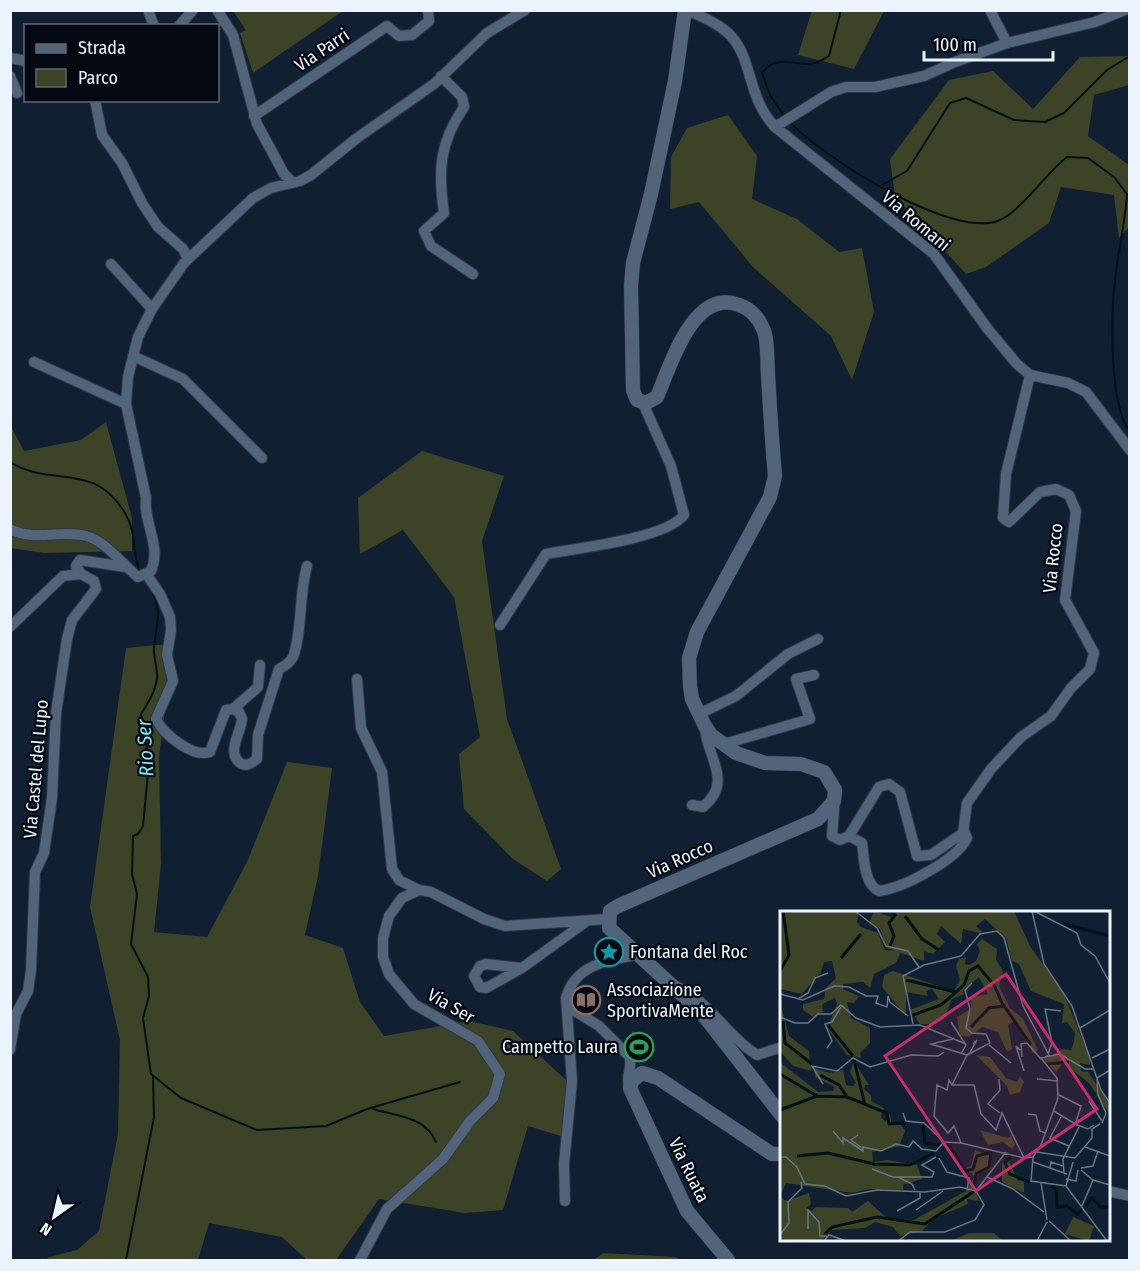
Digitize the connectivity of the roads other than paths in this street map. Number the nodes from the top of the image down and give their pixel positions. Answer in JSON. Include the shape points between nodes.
{"nodes":[{"id":1,"x":193,"y":10,"type":"edge"},
{"id":2,"x":217,"y":10,"type":"edge"},
{"id":3,"x":428,"y":10,"type":"edge"},
{"id":4,"x":525,"y":10,"type":"edge"},
{"id":5,"x":686,"y":10,"type":"edge"},
{"id":6,"x":990,"y":10,"type":"edge"},
{"id":7,"x":1125,"y":10,"type":"edge"},
{"id":8,"x":149,"y":13,"type":"dead end"},
{"id":9,"x":153,"y":24,"type":"edge"},
{"id":10,"x":181,"y":24,"type":"edge"},
{"id":11,"x":1007,"y":43,"type":"junction"},
{"id":12,"x":10,"y":76,"type":"edge"},
{"id":13,"x":441,"y":76,"type":"junction"},
{"id":14,"x":17,"y":93,"type":"dead end"},
{"id":15,"x":95,"y":102,"type":"edge"},
{"id":16,"x":254,"y":116,"type":"junction"},
{"id":17,"x":777,"y":126,"type":"junction"},
{"id":18,"x":291,"y":181,"type":"junction"},
{"id":19,"x":188,"y":259,"type":"junction"},
{"id":20,"x":111,"y":264,"type":"dead end"},
{"id":21,"x":473,"y":274,"type":"dead end"},
{"id":22,"x":152,"y":309,"type":"junction"},
{"id":23,"x":133,"y":356,"type":"junction"},
{"id":24,"x":34,"y":362,"type":"dead end"},
{"id":25,"x":1030,"y":375,"type":"junction"},
{"id":26,"x":642,"y":401,"type":"junction"},
{"id":27,"x":126,"y":404,"type":"junction"},
{"id":28,"x":1130,"y":450,"type":"edge"},
{"id":29,"x":262,"y":458,"type":"dead end"},
{"id":30,"x":10,"y":529,"type":"edge"},
{"id":31,"x":307,"y":566,"type":"dead end"},
{"id":32,"x":125,"y":567,"type":"junction"},
{"id":33,"x":81,"y":573,"type":"junction"},
{"id":34,"x":144,"y":576,"type":"junction"},
{"id":35,"x":500,"y":625,"type":"dead end"},
{"id":36,"x":10,"y":627,"type":"edge"},
{"id":37,"x":818,"y":639,"type":"dead end"},
{"id":38,"x":260,"y":665,"type":"dead end"},
{"id":39,"x":814,"y":675,"type":"dead end"},
{"id":40,"x":357,"y":679,"type":"dead end"},
{"id":41,"x":233,"y":709,"type":"junction"},
{"id":42,"x":702,"y":720,"type":"junction"},
{"id":43,"x":724,"y":744,"type":"junction"},
{"id":44,"x":835,"y":790,"type":"junction"},
{"id":45,"x":692,"y":805,"type":"dead end"},
{"id":46,"x":964,"y":831,"type":"junction"},
{"id":47,"x":849,"y":836,"type":"junction"},
{"id":48,"x":419,"y":890,"type":"junction"},
{"id":49,"x":608,"y":919,"type":"junction"},
{"id":50,"x":588,"y":921,"type":"junction"},
{"id":51,"x":637,"y":955,"type":"junction"},
{"id":52,"x":522,"y":968,"type":"dead end"},
{"id":53,"x":670,"y":983,"type":"junction"},
{"id":54,"x":566,"y":998,"type":"junction"},
{"id":55,"x":780,"y":1048,"type":"edge"},
{"id":56,"x":10,"y":1050,"type":"edge"},
{"id":57,"x":630,"y":1088,"type":"junction"},
{"id":58,"x":780,"y":1113,"type":"edge"},
{"id":59,"x":780,"y":1154,"type":"edge"},
{"id":60,"x":1110,"y":1191,"type":"edge"},
{"id":61,"x":1130,"y":1196,"type":"edge"},
{"id":62,"x":565,"y":1201,"type":"dead end"},
{"id":63,"x":360,"y":1260,"type":"edge"},
{"id":64,"x":728,"y":1260,"type":"edge"}],
"edges":[{"from":1,"to":10,"type":"street"},
{"from":2,"to":16,"type":"street","via":[[233,34]]},
{"from":3,"to":16,"type":"street","name":"Via Parri","via":[[429,21],[412,35],[399,36],[387,26]]},
{"from":4,"to":13,"type":"street","via":[[487,33]]},
{"from":5,"to":17,"type":"street","name":"Via Romani","via":[[730,34],[739,46],[753,93],[766,117]]},
{"from":5,"to":26,"type":"street","via":[[675,81],[633,262],[633,390],[637,400]]},
{"from":6,"to":11,"type":"street"},
{"from":7,"to":11,"type":"street","via":[[1095,22]]},
{"from":8,"to":9,"type":"street"},
{"from":11,"to":17,"type":"street","via":[[924,76],[875,87],[838,89]]},
{"from":12,"to":14,"type":"street"},
{"from":13,"to":18,"type":"street","via":[[311,175]]},
{"from":13,"to":21,"type":"street","via":[[462,97],[464,107],[451,126],[443,151],[440,183],[444,213],[424,231],[431,246]]},
{"from":15,"to":19,"type":"street","via":[[102,135],[122,163],[146,210]]},
{"from":16,"to":18,"type":"street"},
{"from":17,"to":25,"type":"street","name":"Via Romani","via":[[934,254],[987,328]]},
{"from":18,"to":19,"type":"street","via":[[253,198]]},
{"from":19,"to":22,"type":"street"},
{"from":20,"to":22,"type":"street"},
{"from":22,"to":23,"type":"street"},
{"from":23,"to":27,"type":"street"},
{"from":23,"to":29,"type":"street","via":[[183,379]]},
{"from":24,"to":27,"type":"street"},
{"from":25,"to":28,"type":"street","via":[[1068,382],[1086,392]]},
{"from":25,"to":46,"type":"street","name":"Via Rocco","via":[[1006,474],[1003,518],[1010,522],[1040,492],[1056,489],[1069,495],[1076,511],[1065,600],[1094,653],[1090,669],[1051,716],[1021,737],[991,769],[967,803]]},
{"from":26,"to":35,"type":"street","via":[[671,466],[684,515],[678,523],[630,539],[546,554]]},
{"from":26,"to":42,"type":"street","via":[[657,397],[699,312],[732,302],[753,313],[765,335],[775,476],[770,496],[697,632],[689,658],[692,699]]},
{"from":27,"to":34,"type":"street","via":[[146,498],[144,511],[155,548],[153,565]]},
{"from":30,"to":32,"type":"street","via":[[31,536],[87,536]]},
{"from":31,"to":41,"type":"street","via":[[293,656],[279,669],[258,735],[257,759],[250,764],[237,760],[233,750],[242,718]]},
{"from":32,"to":33,"type":"street","via":[[80,560],[76,566]]},
{"from":32,"to":34,"type":"street"},
{"from":33,"to":36,"type":"street","via":[[63,576]]},
{"from":33,"to":56,"type":"street","name":"Via Castel del Lupo","via":[[94,581],[96,589],[72,620],[67,639],[56,713],[52,798],[44,853],[35,872],[31,970],[28,991],[16,1014]]},
{"from":34,"to":41,"type":"street","via":[[160,594],[170,617],[167,655],[173,681],[159,708],[159,725],[202,755],[214,746],[226,710]]},
{"from":37,"to":42,"type":"street","via":[[788,654]]},
{"from":38,"to":41,"type":"street","via":[[258,687]]},
{"from":39,"to":43,"type":"street","via":[[796,679],[810,719]]},
{"from":40,"to":48,"type":"street","via":[[361,728],[382,772],[392,869],[399,880]]},
{"from":42,"to":43,"type":"street"},
{"from":42,"to":45,"type":"street","via":[[719,771],[707,803],[703,807]]},
{"from":43,"to":44,"type":"street","via":[[750,759],[814,767],[824,772]]},
{"from":44,"to":47,"type":"street","name":"Via Rocco","via":[[832,836],[840,840]]},
{"from":44,"to":49,"type":"street","name":"Via Rocco","via":[[834,801],[818,819],[618,906],[610,910]]},
{"from":46,"to":47,"type":"street","name":"Via Rocco","via":[[967,838],[963,846],[927,872],[879,891],[869,881],[862,843]]},
{"from":46,"to":47,"type":"street","via":[[931,855],[917,856],[900,792],[889,784],[879,788]]},
{"from":48,"to":50,"type":"street","via":[[505,926]]},
{"from":48,"to":63,"type":"street","name":"Via Ser","via":[[402,898],[388,916],[383,957],[389,974],[414,1004],[478,1041],[500,1074],[493,1098],[470,1120],[443,1159],[387,1209]]},
{"from":49,"to":50,"type":"street"},
{"from":49,"to":51,"type":"street","via":[[609,928]]},
{"from":50,"to":52,"type":"street"},
{"from":51,"to":53,"type":"street"},
{"from":51,"to":54,"type":"street","via":[[583,971],[574,979]]},
{"from":53,"to":55,"type":"street","via":[[690,991],[757,1055]]},
{"from":53,"to":58,"type":"street","via":[[724,1039]]},
{"from":54,"to":57,"type":"street","via":[[570,1008],[599,1026],[630,1056]]},
{"from":54,"to":62,"type":"street","via":[[572,1081],[564,1164]]},
{"from":57,"to":59,"type":"street","via":[[638,1076],[649,1074],[772,1154]]},
{"from":57,"to":64,"type":"street","name":"Via Ruata","via":[[687,1211]]},
{"from":60,"to":61,"type":"street"}]}
